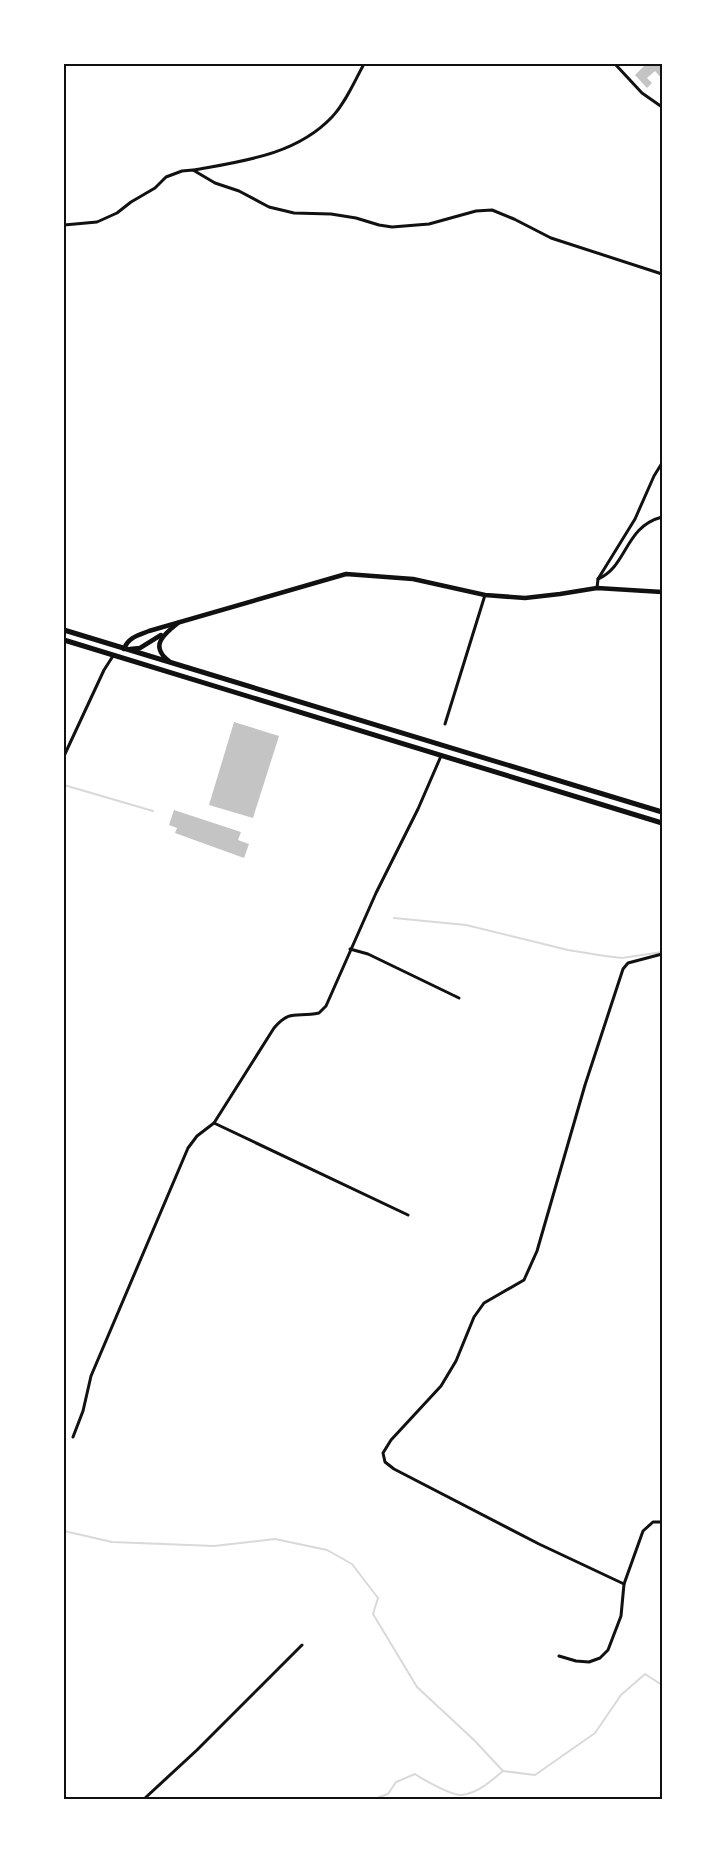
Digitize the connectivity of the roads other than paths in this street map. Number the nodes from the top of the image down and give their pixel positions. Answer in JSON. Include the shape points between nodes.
{"nodes":[{"id":1,"x":364,"y":64,"type":"edge"},
{"id":2,"x":615,"y":64,"type":"edge"},
{"id":3,"x":662,"y":107,"type":"edge"},
{"id":4,"x":193,"y":170,"type":"junction"},
{"id":5,"x":64,"y":225,"type":"edge"},
{"id":6,"x":662,"y":274,"type":"edge"},
{"id":7,"x":662,"y":463,"type":"edge"},
{"id":8,"x":662,"y":517,"type":"edge"},
{"id":9,"x":598,"y":579,"type":"junction"},
{"id":10,"x":597,"y":588,"type":"junction"},
{"id":11,"x":662,"y":592,"type":"edge"},
{"id":12,"x":485,"y":595,"type":"junction"},
{"id":13,"x":179,"y":622,"type":"junction"},
{"id":14,"x":64,"y":630,"type":"edge"},
{"id":15,"x":164,"y":633,"type":"junction"},
{"id":16,"x":64,"y":640,"type":"edge"},
{"id":17,"x":124,"y":649,"type":"junction"},
{"id":18,"x":114,"y":655,"type":"junction"},
{"id":19,"x":173,"y":664,"type":"junction"},
{"id":20,"x":445,"y":724,"type":"dead end"},
{"id":21,"x":441,"y":755,"type":"junction"},
{"id":22,"x":64,"y":756,"type":"edge"},
{"id":23,"x":662,"y":812,"type":"edge"},
{"id":24,"x":662,"y":823,"type":"edge"},
{"id":25,"x":350,"y":949,"type":"junction"},
{"id":26,"x":662,"y":954,"type":"edge"},
{"id":27,"x":459,"y":998,"type":"dead end"},
{"id":28,"x":214,"y":1123,"type":"junction"},
{"id":29,"x":408,"y":1215,"type":"dead end"},
{"id":30,"x":73,"y":1437,"type":"dead end"},
{"id":31,"x":662,"y":1522,"type":"edge"},
{"id":32,"x":624,"y":1584,"type":"junction"},
{"id":33,"x":302,"y":1645,"type":"dead end"},
{"id":34,"x":559,"y":1656,"type":"dead end"},
{"id":35,"x":144,"y":1799,"type":"edge"}],
"edges":[{"from":1,"to":4,"type":"street","via":[[333,116],[312,136],[248,160]]},
{"from":2,"to":3,"type":"street","via":[[642,93]]},
{"from":4,"to":5,"type":"street","via":[[166,177],[117,213],[97,222]]},
{"from":4,"to":6,"type":"street","via":[[269,207],[294,213],[356,218],[379,226],[429,224],[492,210],[551,238]]},
{"from":7,"to":9,"type":"street","via":[[635,519]]},
{"from":8,"to":9,"type":"street","via":[[645,523],[608,575]]},
{"from":9,"to":10,"type":"street"},
{"from":10,"to":11,"type":"street"},
{"from":10,"to":12,"type":"street","via":[[525,598]]},
{"from":12,"to":13,"type":"street","via":[[413,579],[346,574]]},
{"from":12,"to":20,"type":"street"},
{"from":13,"to":15,"type":"street"},
{"from":13,"to":17,"type":"street","via":[[132,638]]},
{"from":14,"to":17,"type":"main road"},
{"from":15,"to":17,"type":"street","via":[[140,648]]},
{"from":15,"to":19,"type":"street","via":[[159,646],[161,653]]},
{"from":16,"to":18,"type":"main road"},
{"from":17,"to":18,"type":"street"},
{"from":17,"to":19,"type":"main road"},
{"from":18,"to":21,"type":"main road"},
{"from":18,"to":22,"type":"street"},
{"from":19,"to":23,"type":"main road"},
{"from":21,"to":24,"type":"main road"},
{"from":21,"to":25,"type":"street"},
{"from":25,"to":27,"type":"street","via":[[368,954]]},
{"from":25,"to":28,"type":"street","via":[[326,1006],[320,1013],[284,1017]]},
{"from":26,"to":32,"type":"street","via":[[628,963],[623,969],[537,1252],[524,1280],[484,1302],[474,1317],[456,1361],[440,1386],[383,1453],[385,1462],[394,1469]]},
{"from":28,"to":29,"type":"street"},
{"from":28,"to":30,"type":"street","via":[[188,1148],[91,1376]]},
{"from":31,"to":32,"type":"street","via":[[653,1522],[643,1531]]},
{"from":32,"to":34,"type":"street","via":[[621,1616],[608,1650],[589,1662]]},
{"from":33,"to":35,"type":"street"}]}
